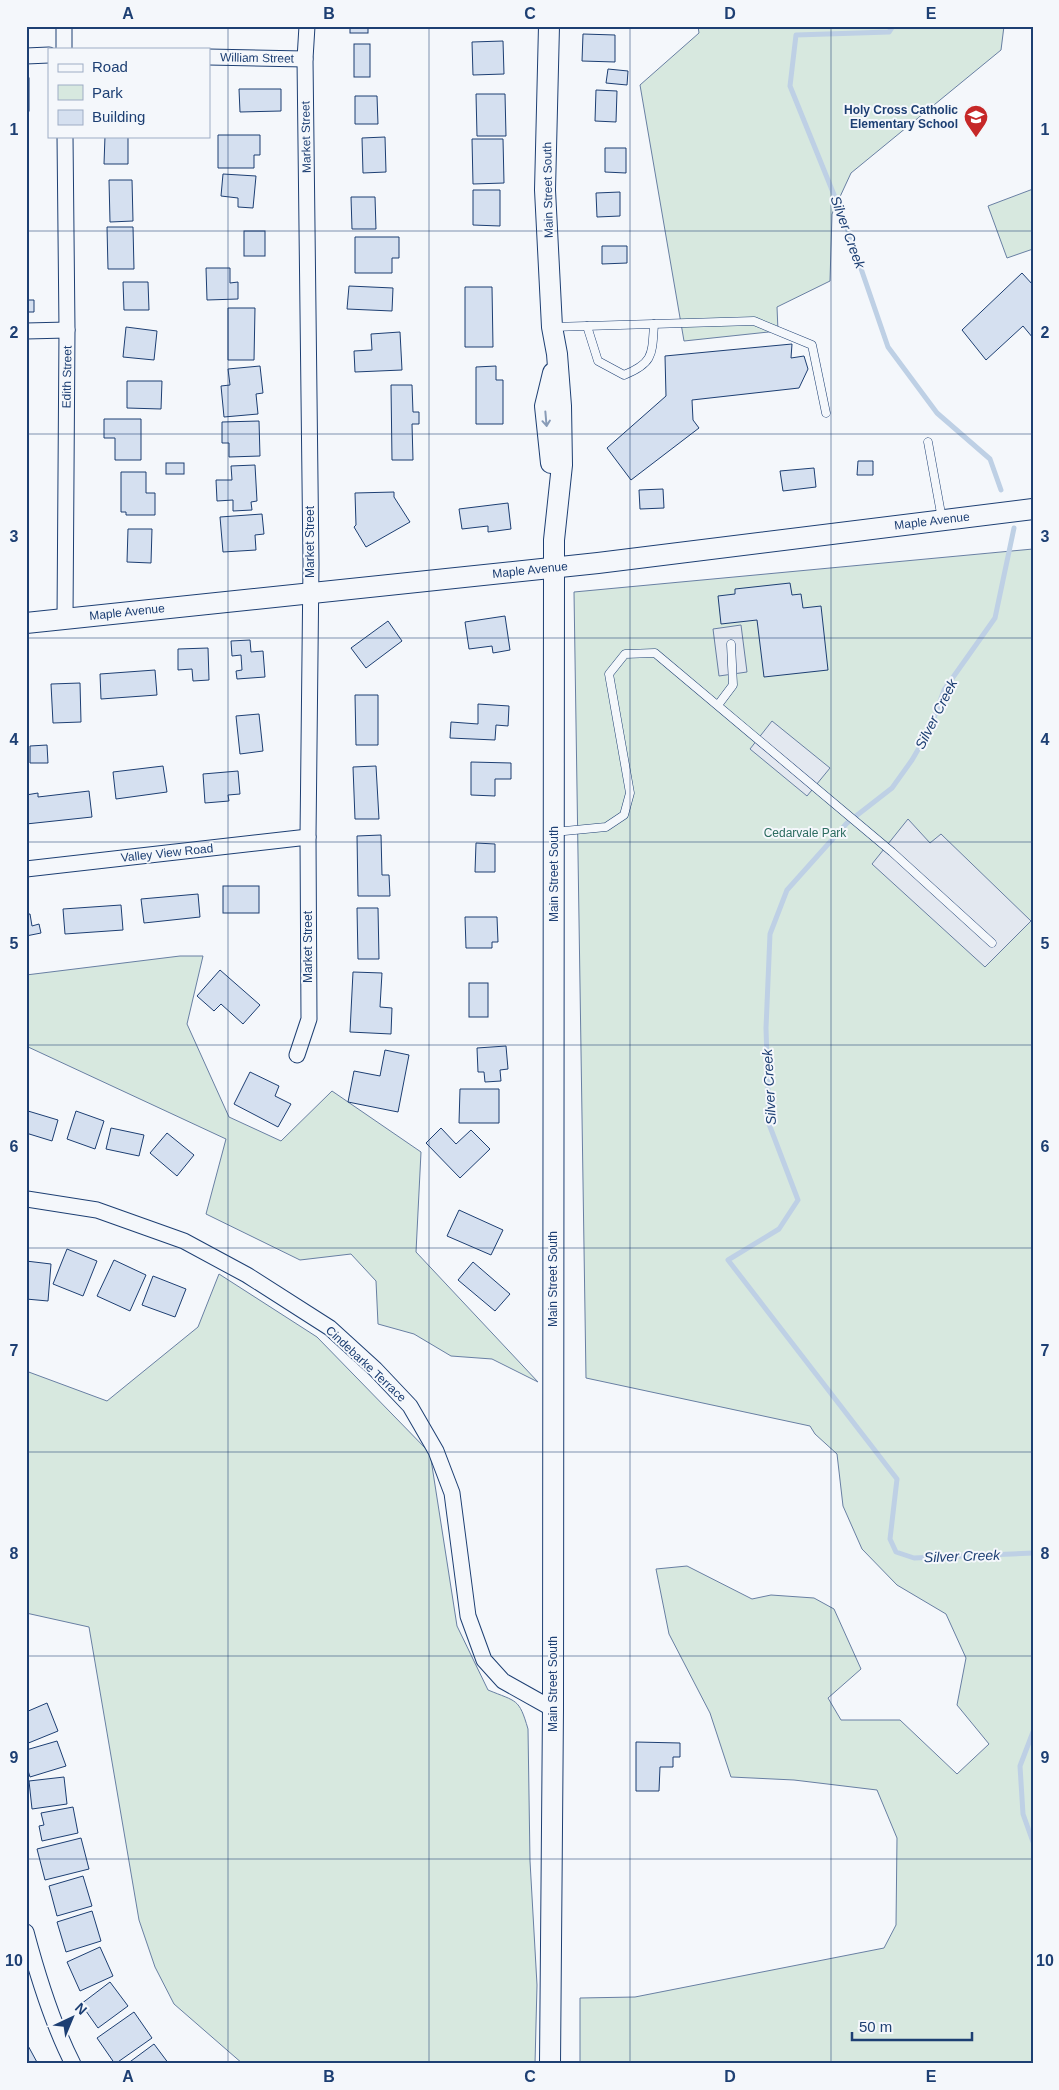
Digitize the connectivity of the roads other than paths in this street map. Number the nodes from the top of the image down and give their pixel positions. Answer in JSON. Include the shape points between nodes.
{"nodes":[{"id":1,"x":64,"y":26,"type":"edge"},
{"id":2,"x":307,"y":26,"type":"edge"},
{"id":3,"x":549,"y":26,"type":"edge"},
{"id":4,"x":64,"y":48,"type":"edge"},
{"id":5,"x":48,"y":55,"type":"edge"},
{"id":6,"x":26,"y":56,"type":"edge"},
{"id":7,"x":210,"y":57,"type":"edge"},
{"id":8,"x":305,"y":59,"type":"junction"},
{"id":9,"x":65,"y":138,"type":"edge"},
{"id":10,"x":654,"y":324,"type":"junction"},
{"id":11,"x":587,"y":326,"type":"junction"},
{"id":12,"x":552,"y":327,"type":"junction"},
{"id":13,"x":67,"y":330,"type":"junction"},
{"id":14,"x":26,"y":331,"type":"edge"},
{"id":15,"x":826,"y":413,"type":"dead end"},
{"id":16,"x":928,"y":442,"type":"dead end"},
{"id":17,"x":1033,"y":509,"type":"edge"},
{"id":18,"x":942,"y":520,"type":"junction"},
{"id":19,"x":554,"y":567,"type":"junction"},
{"id":20,"x":311,"y":594,"type":"junction"},
{"id":21,"x":65,"y":619,"type":"junction"},
{"id":22,"x":26,"y":623,"type":"edge"},
{"id":23,"x":731,"y":644,"type":"dead end"},
{"id":24,"x":718,"y":705,"type":"junction"},
{"id":25,"x":554,"y":832,"type":"junction"},
{"id":26,"x":308,"y":837,"type":"junction"},
{"id":27,"x":26,"y":869,"type":"edge"},
{"id":28,"x":992,"y":943,"type":"dead end"},
{"id":29,"x":297,"y":1055,"type":"dead end"},
{"id":30,"x":27,"y":1199,"type":"edge"},
{"id":31,"x":553,"y":1709,"type":"junction"},
{"id":32,"x":26,"y":1932,"type":"edge"},
{"id":33,"x":73,"y":2064,"type":"edge"},
{"id":34,"x":550,"y":2064,"type":"edge"}],
"edges":[{"from":1,"to":4,"type":"street"},
{"from":2,"to":8,"type":"street","name":"Market Street"},
{"from":3,"to":12,"type":"main road","name":"Main Street South","via":[[545,190]]},
{"from":5,"to":6,"type":"street"},
{"from":7,"to":8,"type":"street","name":"William Street"},
{"from":8,"to":20,"type":"street","name":"Market Street"},
{"from":9,"to":13,"type":"street","name":"Edith Street"},
{"from":10,"to":11,"type":"lane"},
{"from":10,"to":11,"type":"lane","via":[[653,351],[642,368],[624,375],[598,361]]},
{"from":10,"to":15,"type":"lane","via":[[754,321],[812,345]]},
{"from":11,"to":12,"type":"lane"},
{"from":12,"to":19,"type":"main road","name":"Main Street South","via":[[557,354],[545,406],[552,470],[560,496]]},
{"from":13,"to":14,"type":"street"},
{"from":13,"to":21,"type":"street","name":"Edith Street"},
{"from":16,"to":18,"type":"lane"},
{"from":17,"to":18,"type":"main road","name":"Maple Avenue"},
{"from":18,"to":19,"type":"main road","name":"Maple Avenue"},
{"from":19,"to":20,"type":"main road","name":"Maple Avenue"},
{"from":19,"to":25,"type":"main road","name":"Main Street South"},
{"from":20,"to":21,"type":"main road","name":"Maple Avenue"},
{"from":20,"to":26,"type":"street","name":"Market Street"},
{"from":21,"to":22,"type":"main road","name":"Maple Avenue"},
{"from":23,"to":24,"type":"lane","via":[[732,685]]},
{"from":24,"to":25,"type":"lane","via":[[655,653],[625,654],[609,674],[630,793],[624,815],[606,828]]},
{"from":24,"to":28,"type":"lane"},
{"from":25,"to":31,"type":"main road","name":"Main Street South"},
{"from":26,"to":27,"type":"street","name":"Valley View Road"},
{"from":26,"to":29,"type":"street","name":"Market Street","via":[[309,1019]]},
{"from":30,"to":31,"type":"street","name":"Cindebarke Terrace","via":[[97,1210],[184,1241],[247,1275],[330,1328],[375,1369],[410,1406],[436,1451],[452,1493],[468,1616],[484,1660],[503,1681]]},
{"from":31,"to":34,"type":"main road","name":"Main Street South"},
{"from":32,"to":33,"type":"street","via":[[35,1966]]}]}
